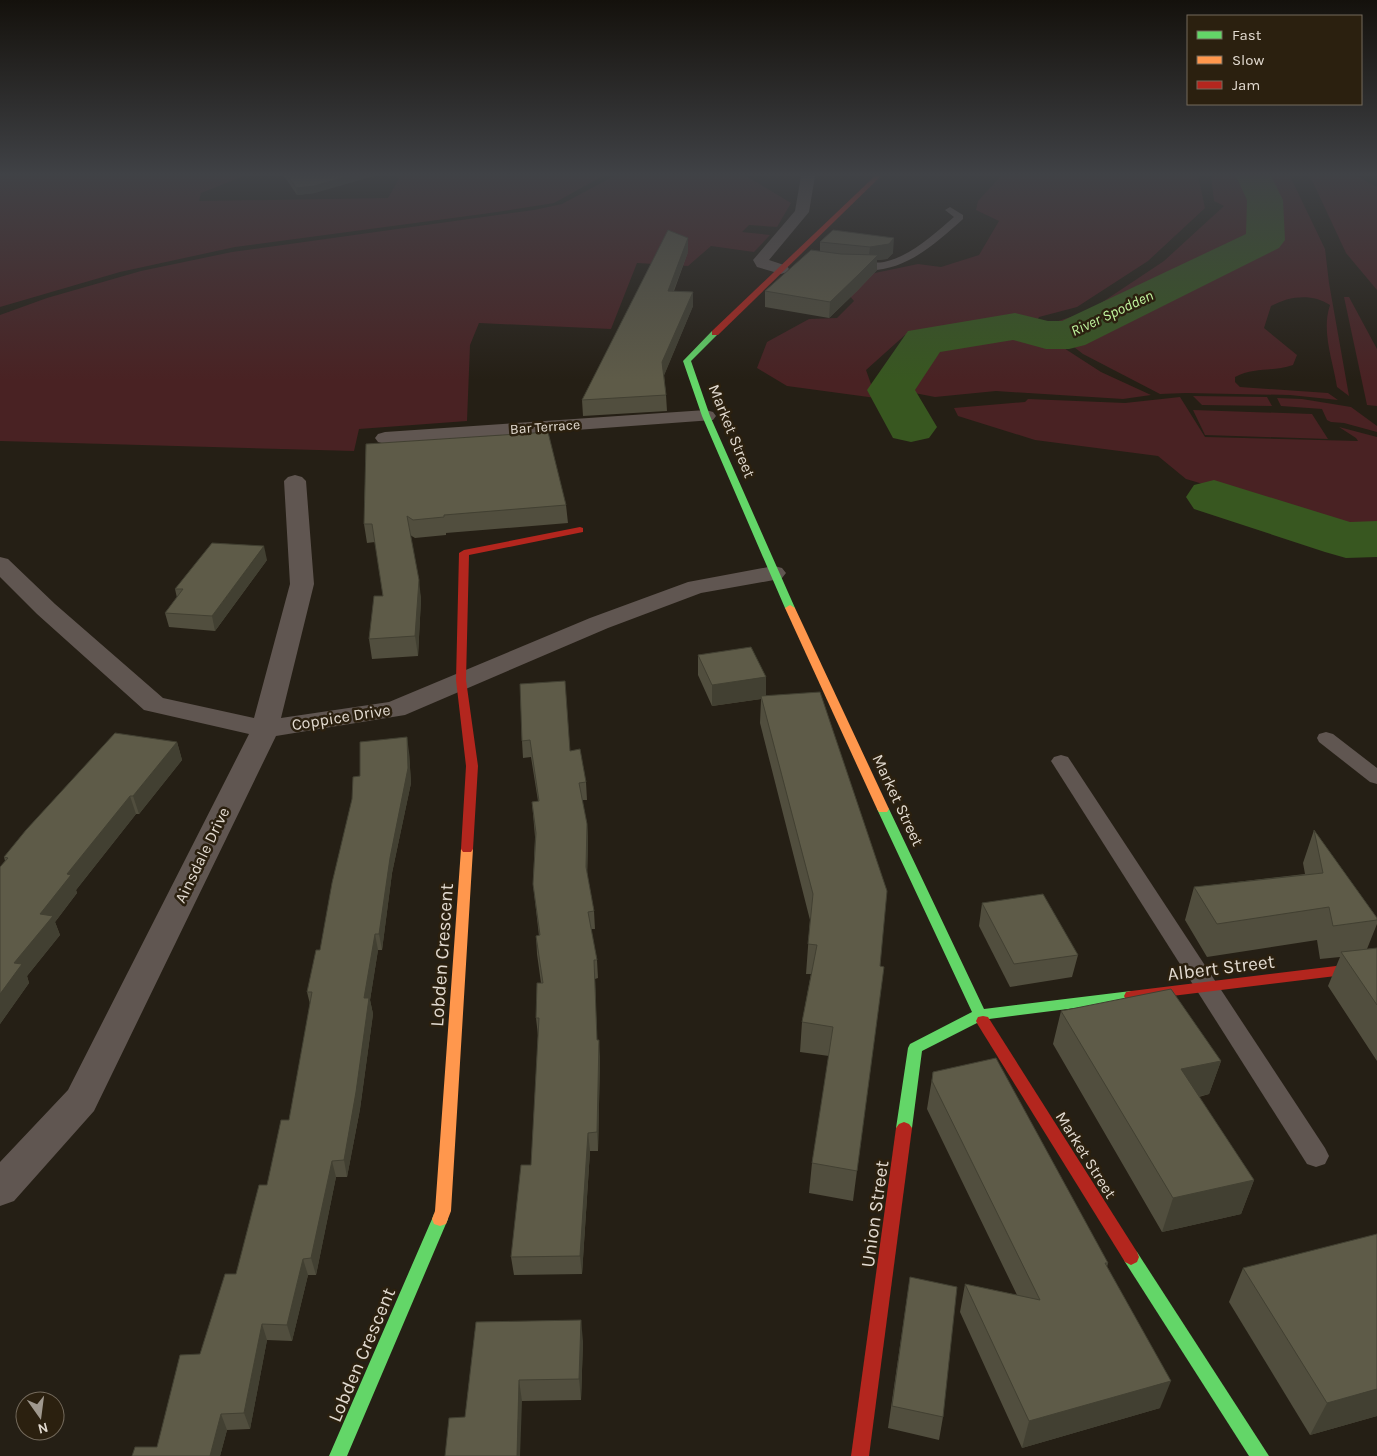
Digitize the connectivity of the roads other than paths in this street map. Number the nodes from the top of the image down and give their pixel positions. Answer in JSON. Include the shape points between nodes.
{"nodes":[{"id":1,"x":775,"y":244,"type":"edge"},
{"id":2,"x":806,"y":244,"type":"edge"},
{"id":3,"x":928,"y":244,"type":"edge"},
{"id":4,"x":792,"y":257,"type":"junction"},
{"id":5,"x":810,"y":260,"type":"edge"},
{"id":6,"x":838,"y":264,"type":"edge"},
{"id":7,"x":781,"y":269,"type":"junction"},
{"id":8,"x":706,"y":416,"type":"junction"},
{"id":9,"x":385,"y":438,"type":"dead end"},
{"id":10,"x":295,"y":481,"type":"dead end"},
{"id":11,"x":580,"y":530,"type":"dead end"},
{"id":12,"x":0,"y":564,"type":"edge"},
{"id":13,"x":774,"y":573,"type":"junction"},
{"id":14,"x":461,"y":680,"type":"junction"},
{"id":15,"x":265,"y":730,"type":"junction"},
{"id":16,"x":1326,"y":738,"type":"dead end"},
{"id":17,"x":1061,"y":761,"type":"dead end"},
{"id":18,"x":1377,"y":778,"type":"edge"},
{"id":19,"x":1377,"y":966,"type":"edge"},
{"id":20,"x":1208,"y":987,"type":"junction"},
{"id":21,"x":979,"y":1015,"type":"junction"},
{"id":22,"x":1316,"y":1156,"type":"dead end"},
{"id":23,"x":0,"y":1189,"type":"edge"},
{"id":24,"x":338,"y":1456,"type":"edge"},
{"id":25,"x":860,"y":1456,"type":"edge"},
{"id":26,"x":1260,"y":1456,"type":"edge"}],
"edges":[{"from":1,"to":7,"type":"street","via":[[761,260],[763,264]]},
{"from":2,"to":4,"type":"main road","name":"Market Street"},
{"from":3,"to":6,"type":"lane","via":[[917,253],[882,266]]},
{"from":4,"to":5,"type":"lane"},
{"from":4,"to":7,"type":"main road","name":"Market Street"},
{"from":7,"to":8,"type":"main road","name":"Market Street","via":[[688,361]]},
{"from":8,"to":9,"type":"street","name":"Bar Terrace"},
{"from":8,"to":13,"type":"main road","name":"Market Street"},
{"from":10,"to":15,"type":"street","name":"Ainsdale Drive","via":[[302,584]]},
{"from":11,"to":14,"type":"main road","name":"Lobden Crescent","via":[[464,553]]},
{"from":12,"to":15,"type":"street","name":"Coppice Drive","via":[[154,704]]},
{"from":13,"to":14,"type":"street","name":"Coppice Drive","via":[[696,587]]},
{"from":13,"to":21,"type":"main road","name":"Market Street"},
{"from":14,"to":15,"type":"street","name":"Coppice Drive","via":[[395,709]]},
{"from":14,"to":24,"type":"main road","name":"Lobden Crescent","via":[[472,766],[443,1211]]},
{"from":15,"to":23,"type":"street","name":"Ainsdale Drive","via":[[81,1100]]},
{"from":16,"to":18,"type":"lane"},
{"from":17,"to":20,"type":"lane"},
{"from":19,"to":20,"type":"main road","name":"Albert Street"},
{"from":20,"to":21,"type":"main road","name":"Albert Street"},
{"from":20,"to":22,"type":"lane"},
{"from":21,"to":25,"type":"main road","name":"Union Street","via":[[915,1048]]},
{"from":21,"to":26,"type":"main road","name":"Market Street"}]}
